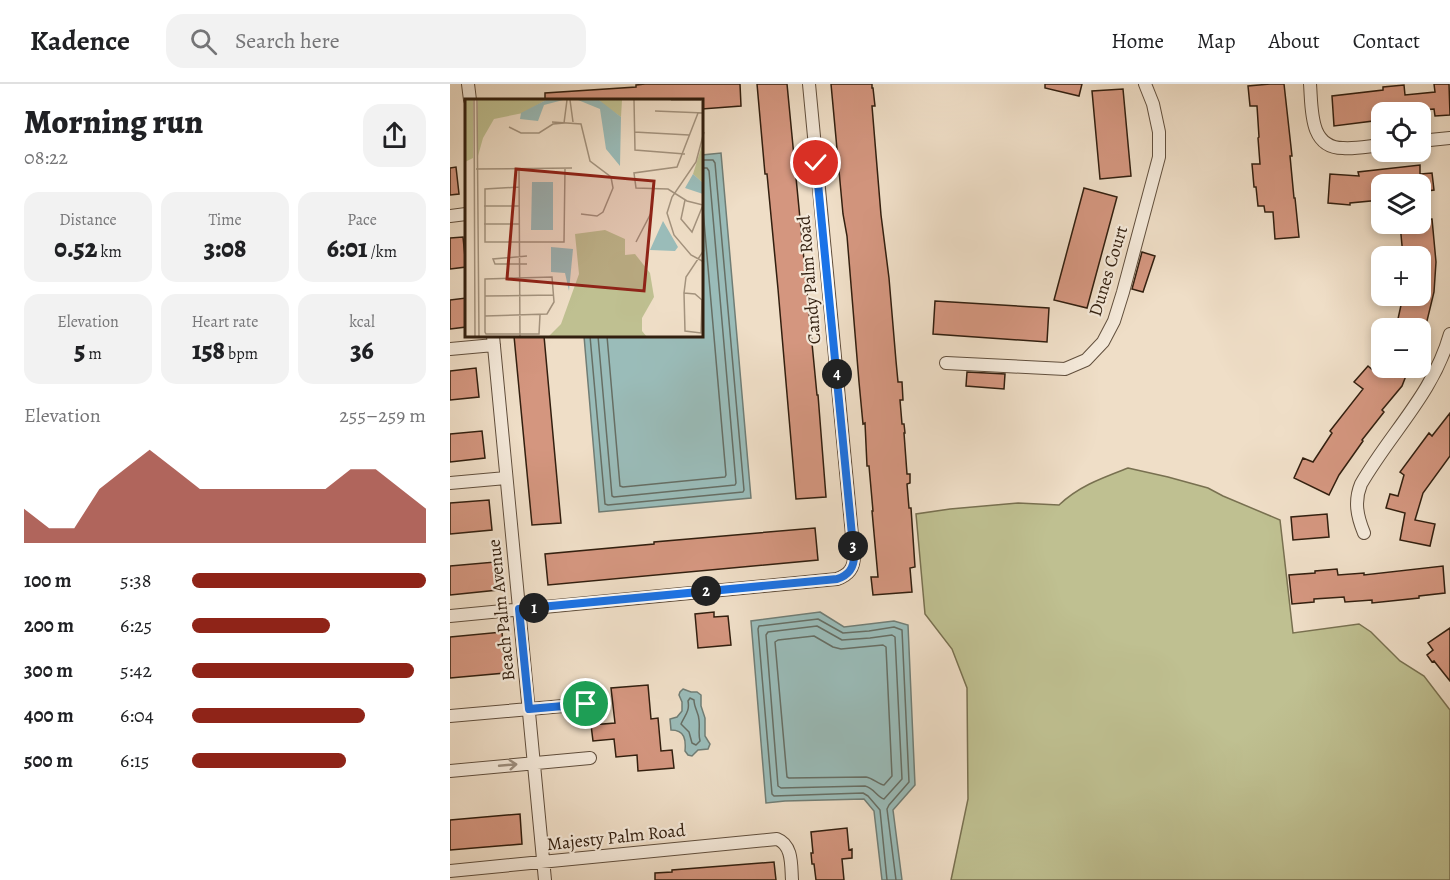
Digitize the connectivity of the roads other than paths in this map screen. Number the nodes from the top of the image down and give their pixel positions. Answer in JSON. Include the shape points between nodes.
{"nodes":[{"id":1,"x":468,"y":84,"type":"edge"},
{"id":2,"x":809,"y":84,"type":"edge"},
{"id":3,"x":1145,"y":84,"type":"edge"},
{"id":4,"x":1310,"y":84,"type":"edge"},
{"id":5,"x":470,"y":99,"type":"edge"},
{"id":6,"x":1450,"y":139,"type":"edge"},
{"id":7,"x":1431,"y":140,"type":"edge"},
{"id":8,"x":1371,"y":146,"type":"edge"},
{"id":9,"x":465,"y":214,"type":"edge"},
{"id":10,"x":450,"y":216,"type":"edge"},
{"id":11,"x":1450,"y":334,"type":"edge"},
{"id":12,"x":493,"y":340,"type":"edge"},
{"id":13,"x":450,"y":349,"type":"edge"},
{"id":14,"x":946,"y":363,"type":"dead end"},
{"id":15,"x":506,"y":478,"type":"junction"},
{"id":16,"x":450,"y":483,"type":"edge"},
{"id":17,"x":1364,"y":533,"type":"dead end"},
{"id":18,"x":519,"y":609,"type":"junction"},
{"id":19,"x":450,"y":616,"type":"edge"},
{"id":20,"x":586,"y":704,"type":"dead end"},
{"id":21,"x":529,"y":709,"type":"junction"},
{"id":22,"x":450,"y":716,"type":"edge"},
{"id":23,"x":590,"y":758,"type":"dead end"},
{"id":24,"x":534,"y":763,"type":"junction"},
{"id":25,"x":450,"y":771,"type":"edge"},
{"id":26,"x":543,"y":862,"type":"junction"},
{"id":27,"x":450,"y":871,"type":"edge"},
{"id":28,"x":545,"y":880,"type":"edge"},
{"id":29,"x":792,"y":880,"type":"edge"}],
"edges":[{"from":1,"to":5,"type":"street"},
{"from":2,"to":18,"type":"street","name":"Candy Palm Road","via":[[853,567],[837,579]]},
{"from":3,"to":14,"type":"street","name":"Dunes Court","via":[[1159,132],[1159,157],[1123,292],[1103,342],[1086,360],[1065,369]]},
{"from":4,"to":8,"type":"street","via":[[1319,137],[1336,148]]},
{"from":6,"to":7,"type":"street"},
{"from":9,"to":10,"type":"street"},
{"from":11,"to":17,"type":"street","via":[[1426,390],[1361,484],[1357,500]]},
{"from":12,"to":13,"type":"street"},
{"from":12,"to":15,"type":"street","name":"Beach Palm Avenue"},
{"from":15,"to":16,"type":"street"},
{"from":15,"to":18,"type":"street","name":"Beach Palm Avenue"},
{"from":18,"to":19,"type":"street","name":"Candy Palm Road"},
{"from":18,"to":21,"type":"street","name":"Beach Palm Avenue"},
{"from":20,"to":21,"type":"street"},
{"from":21,"to":22,"type":"street"},
{"from":21,"to":24,"type":"street","name":"Beach Palm Avenue"},
{"from":23,"to":24,"type":"street"},
{"from":25,"to":24,"type":"street","one_way":true},
{"from":24,"to":26,"type":"street","name":"Beach Palm Avenue"},
{"from":26,"to":27,"type":"street","name":"Majesty Palm Road"},
{"from":26,"to":28,"type":"street","name":"Beach Palm Avenue"},
{"from":26,"to":29,"type":"street","name":"Majesty Palm Road","via":[[773,839],[785,843]]}]}
